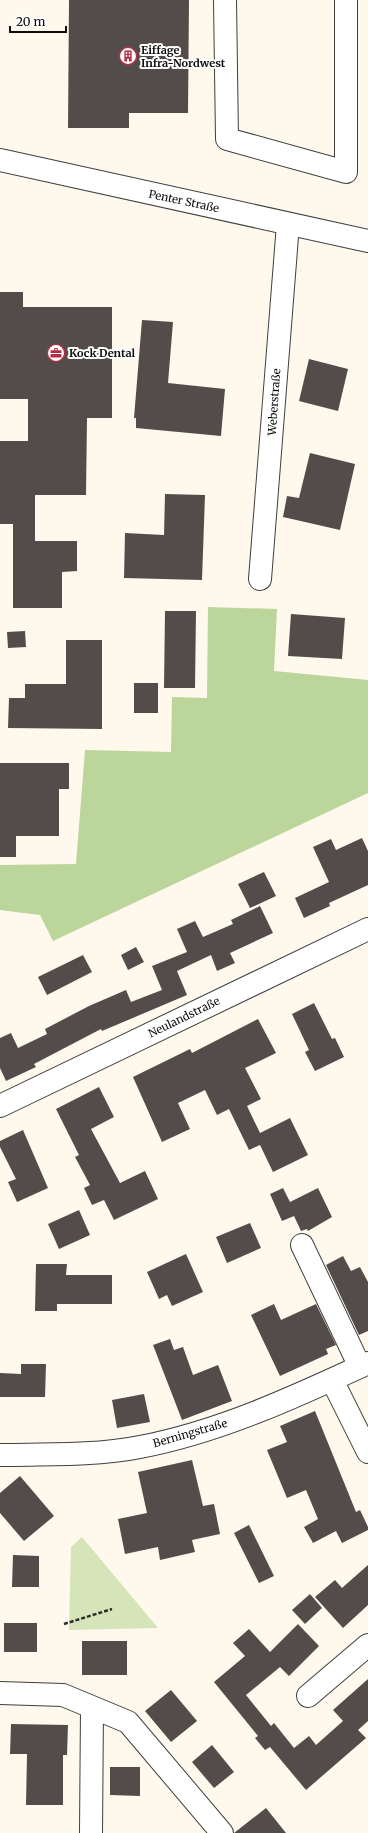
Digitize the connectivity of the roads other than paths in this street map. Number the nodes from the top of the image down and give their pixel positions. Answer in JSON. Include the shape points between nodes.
{"nodes":[{"id":1,"x":225,"y":0,"type":"edge"},
{"id":2,"x":346,"y":0,"type":"edge"},
{"id":3,"x":0,"y":160,"type":"edge"},
{"id":4,"x":288,"y":224,"type":"junction"},
{"id":5,"x":368,"y":241,"type":"edge"},
{"id":6,"x":260,"y":579,"type":"dead end"},
{"id":7,"x":368,"y":929,"type":"edge"},
{"id":8,"x":0,"y":1106,"type":"edge"},
{"id":9,"x":302,"y":1245,"type":"dead end"},
{"id":10,"x":364,"y":1365,"type":"edge"},
{"id":11,"x":332,"y":1380,"type":"junction"},
{"id":12,"x":368,"y":1452,"type":"edge"},
{"id":13,"x":0,"y":1455,"type":"edge"},
{"id":14,"x":368,"y":1645,"type":"edge"},
{"id":15,"x":0,"y":1693,"type":"edge"},
{"id":16,"x":308,"y":1696,"type":"dead end"},
{"id":17,"x":92,"y":1707,"type":"junction"},
{"id":18,"x":91,"y":1833,"type":"edge"},
{"id":19,"x":222,"y":1833,"type":"edge"}],
"edges":[{"from":1,"to":2,"type":"street","via":[[227,139],[346,172]]},
{"from":3,"to":4,"type":"street","name":"Penter Straße"},
{"from":4,"to":5,"type":"street","name":"Penter Straße"},
{"from":4,"to":6,"type":"street","name":"Weberstraße"},
{"from":7,"to":8,"type":"street","name":"Neulandstraße"},
{"from":9,"to":10,"type":"street"},
{"from":10,"to":11,"type":"street","name":"Berningstraße"},
{"from":11,"to":12,"type":"street"},
{"from":11,"to":13,"type":"street","name":"Berningstraße","via":[[216,1427],[139,1448]]},
{"from":14,"to":16,"type":"street"},
{"from":15,"to":17,"type":"street","via":[[63,1695]]},
{"from":17,"to":18,"type":"street"},
{"from":17,"to":19,"type":"street","via":[[128,1722]]}]}
